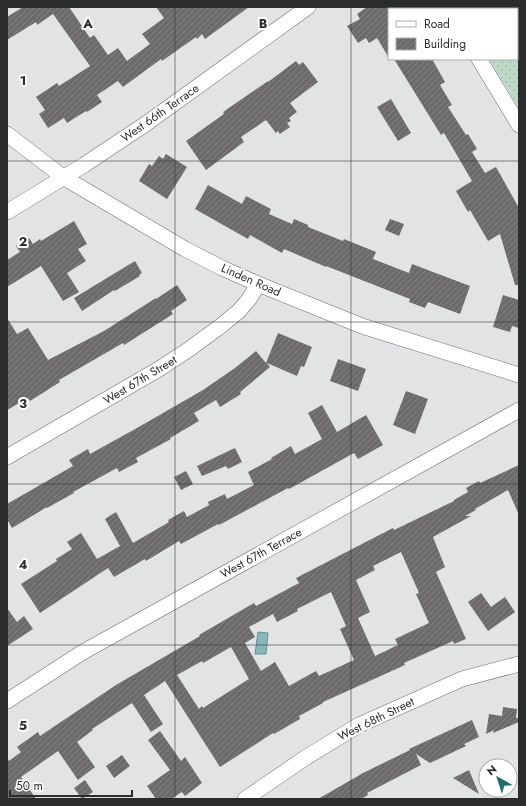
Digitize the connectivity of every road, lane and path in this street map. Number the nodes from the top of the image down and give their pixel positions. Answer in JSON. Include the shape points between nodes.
{"nodes":[{"id":1,"x":308,"y":7,"type":"edge"},
{"id":2,"x":480,"y":60,"type":"edge"},
{"id":3,"x":519,"y":125,"type":"edge"},
{"id":4,"x":7,"y":134,"type":"edge"},
{"id":5,"x":63,"y":177,"type":"junction"},
{"id":6,"x":7,"y":212,"type":"edge"},
{"id":7,"x":258,"y":284,"type":"junction"},
{"id":8,"x":519,"y":375,"type":"edge"},
{"id":9,"x":519,"y":410,"type":"edge"},
{"id":10,"x":7,"y":457,"type":"edge"},
{"id":11,"x":519,"y":664,"type":"edge"},
{"id":12,"x":7,"y":702,"type":"edge"},
{"id":13,"x":245,"y":799,"type":"edge"}],
"edges":[{"from":1,"to":5,"type":"street","name":"West 66th Terrace","via":[[165,110]]},
{"from":2,"to":3,"type":"street"},
{"from":4,"to":5,"type":"street","name":"Linden Road"},
{"from":5,"to":6,"type":"street","name":"West 66th Terrace"},
{"from":5,"to":7,"type":"street","name":"Linden Road","via":[[185,249]]},
{"from":7,"to":8,"type":"street","name":"Linden Road","via":[[362,326]]},
{"from":7,"to":10,"type":"street","name":"West 67th Street","via":[[239,311],[188,350]]},
{"from":9,"to":12,"type":"street","name":"West 67th Terrace","via":[[83,652]]},
{"from":11,"to":13,"type":"street","name":"West 68th Street","via":[[462,679],[359,725]]}]}
